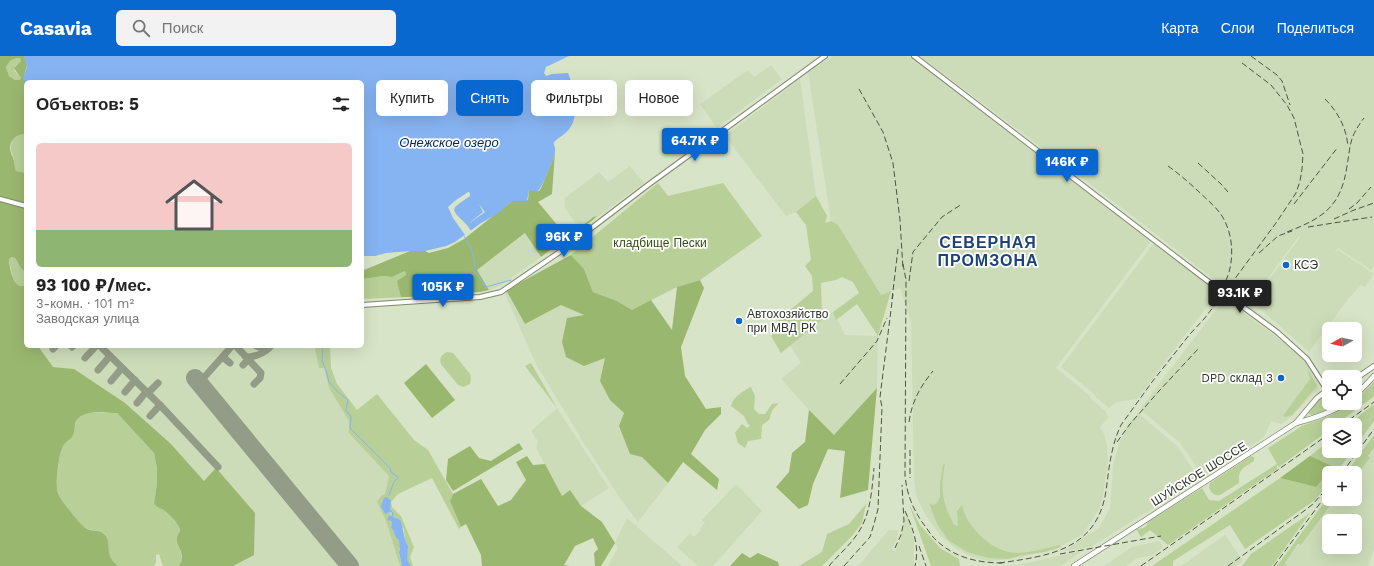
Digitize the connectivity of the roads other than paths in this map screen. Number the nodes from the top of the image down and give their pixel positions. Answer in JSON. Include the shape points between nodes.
{"nodes":[{"id":1,"x":825,"y":56,"type":"edge"},
{"id":2,"x":914,"y":56,"type":"edge"},
{"id":3,"x":0,"y":199,"type":"edge"},
{"id":4,"x":24,"y":205,"type":"edge"},
{"id":5,"x":364,"y":305,"type":"edge"},
{"id":6,"x":1374,"y":366,"type":"edge"},
{"id":7,"x":1362,"y":374,"type":"edge"},
{"id":8,"x":1374,"y":376,"type":"edge"},
{"id":9,"x":1322,"y":381,"type":"edge"},
{"id":10,"x":1362,"y":389,"type":"edge"},
{"id":11,"x":1322,"y":395,"type":"edge"},
{"id":12,"x":1307,"y":408,"type":"junction"},
{"id":13,"x":1334,"y":410,"type":"edge"},
{"id":14,"x":1312,"y":419,"type":"junction"},
{"id":15,"x":1296,"y":423,"type":"junction"},
{"id":16,"x":1074,"y":566,"type":"edge"}],
"edges":[{"from":1,"to":5,"type":"main road","via":[[564,249],[501,292],[480,298]]},
{"from":2,"to":9,"type":"main road","via":[[1277,332],[1307,359]]},
{"from":3,"to":4,"type":"main road"},
{"from":6,"to":7,"type":"main road"},
{"from":8,"to":10,"type":"main road"},
{"from":11,"to":12,"type":"main road","name":"ШУЙСКОЕ ШОССЕ"},
{"from":12,"to":14,"type":"main road"},
{"from":12,"to":15,"type":"main road","name":"ШУЙСКОЕ ШОССЕ"},
{"from":13,"to":14,"type":"main road"},
{"from":14,"to":15,"type":"main road"},
{"from":15,"to":16,"type":"main road","name":"ШУЙСКОЕ ШОССЕ"}]}
